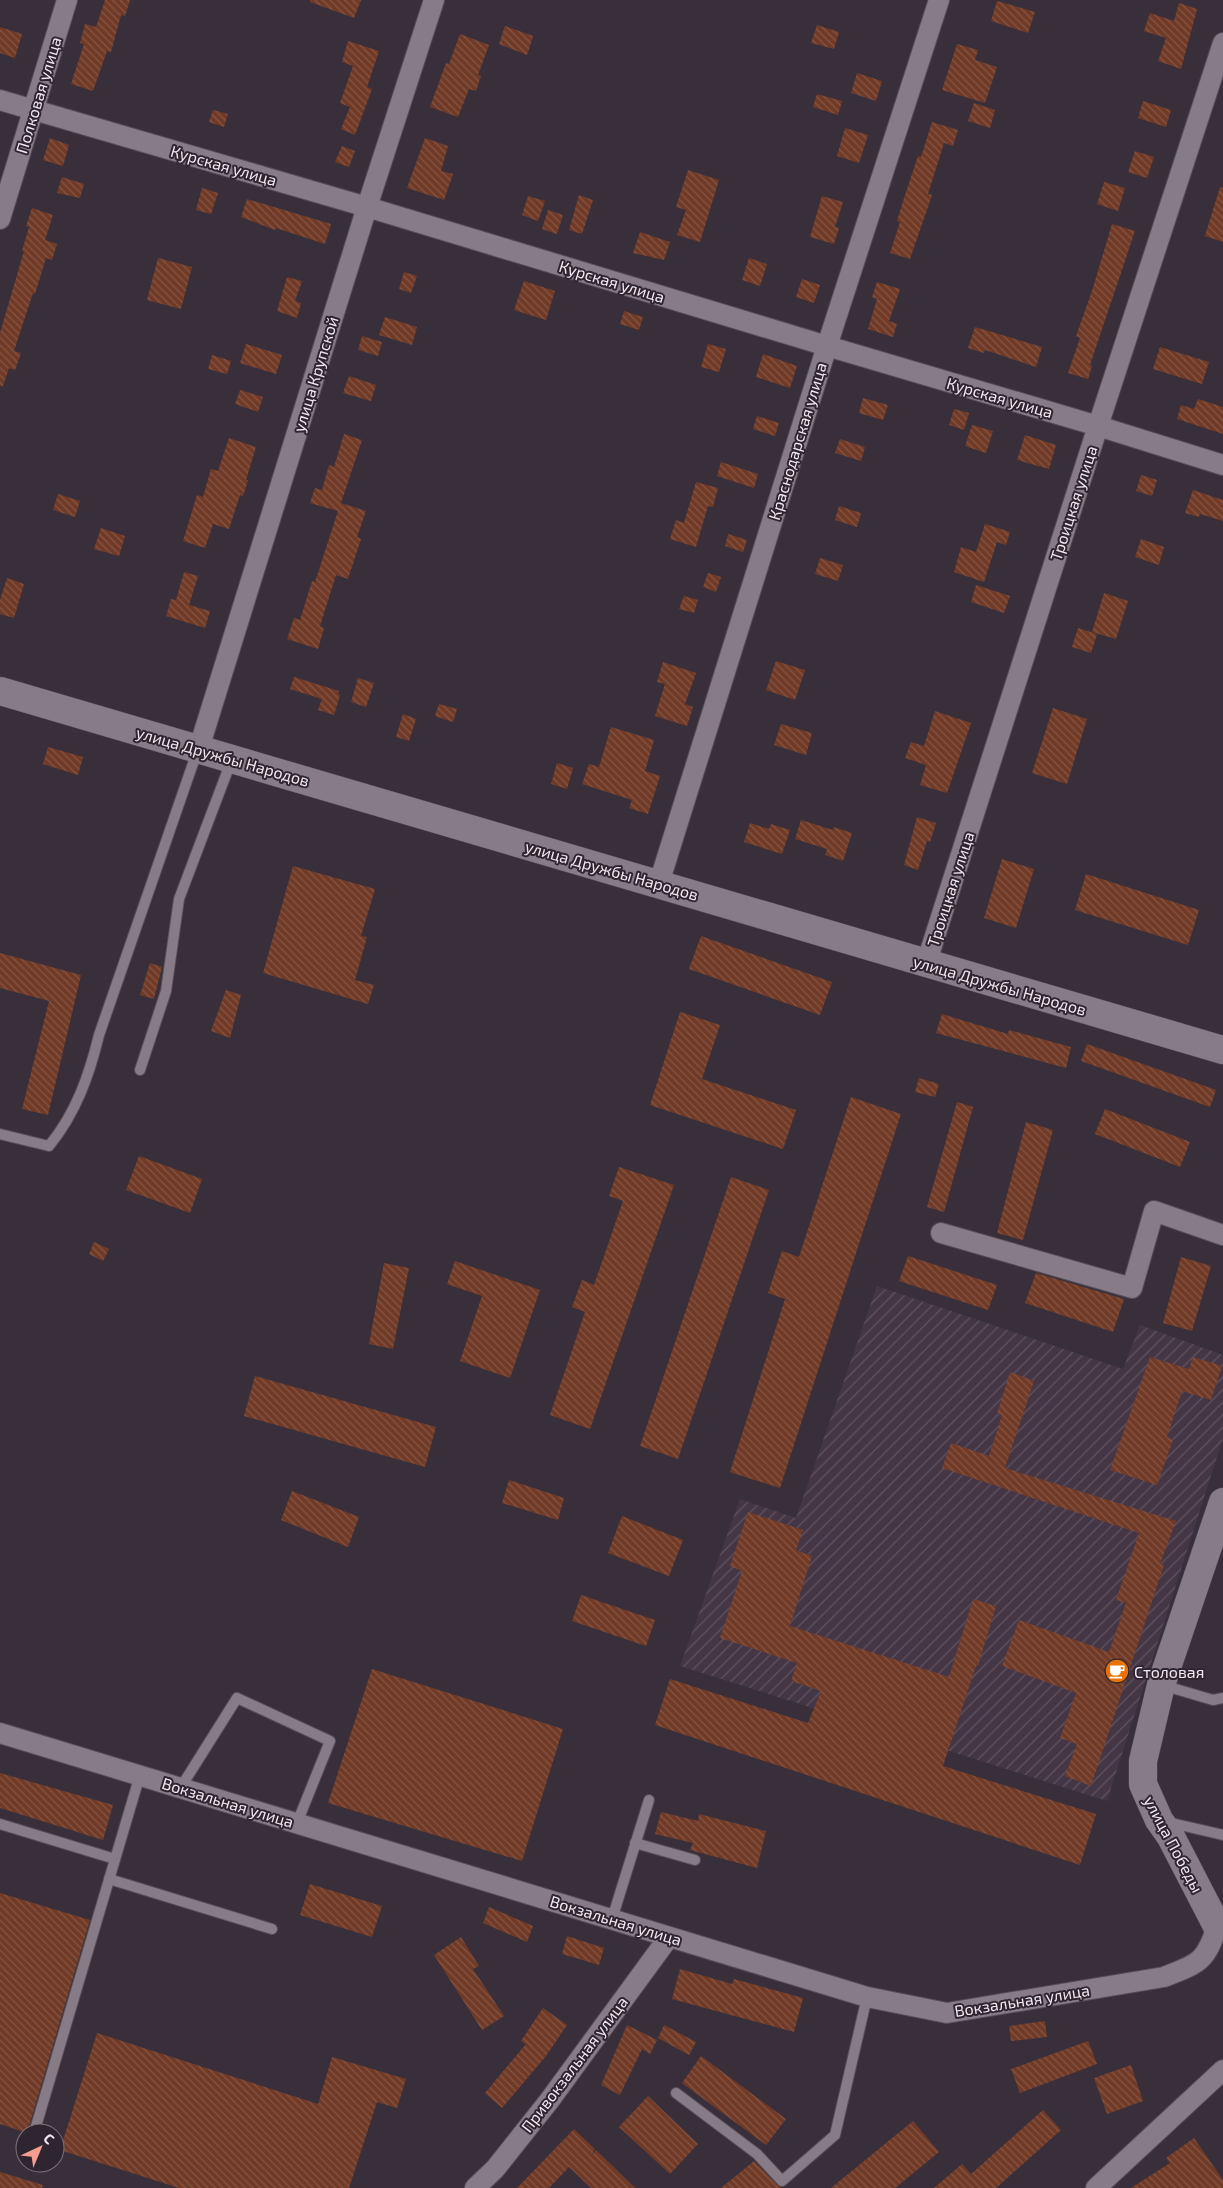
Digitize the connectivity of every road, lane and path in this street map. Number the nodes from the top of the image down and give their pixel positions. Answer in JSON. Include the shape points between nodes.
{"nodes":[{"id":1,"x":67,"y":0,"type":"edge"},
{"id":2,"x":434,"y":0,"type":"edge"},
{"id":3,"x":939,"y":0,"type":"edge"},
{"id":4,"x":1223,"y":43,"type":"edge"},
{"id":5,"x":0,"y":100,"type":"edge"},
{"id":6,"x":32,"y":110,"type":"junction"},
{"id":7,"x":368,"y":207,"type":"junction"},
{"id":8,"x":0,"y":219,"type":"edge"},
{"id":9,"x":826,"y":346,"type":"junction"},
{"id":10,"x":1098,"y":426,"type":"junction"},
{"id":11,"x":1223,"y":465,"type":"edge"},
{"id":12,"x":0,"y":691,"type":"edge"},
{"id":13,"x":199,"y":748,"type":"junction"},
{"id":14,"x":232,"y":758,"type":"junction"},
{"id":15,"x":659,"y":883,"type":"junction"},
{"id":16,"x":926,"y":964,"type":"junction"},
{"id":17,"x":1223,"y":1050,"type":"edge"},
{"id":18,"x":140,"y":1070,"type":"dead end"},
{"id":19,"x":0,"y":1134,"type":"edge"},
{"id":20,"x":942,"y":1233,"type":"dead end"},
{"id":21,"x":1223,"y":1235,"type":"edge"},
{"id":22,"x":1223,"y":1502,"type":"edge"},
{"id":23,"x":1161,"y":1685,"type":"junction"},
{"id":24,"x":1223,"y":1698,"type":"edge"},
{"id":25,"x":0,"y":1732,"type":"edge"},
{"id":26,"x":140,"y":1775,"type":"junction"},
{"id":27,"x":181,"y":1788,"type":"junction"},
{"id":28,"x":649,"y":1800,"type":"dead end"},
{"id":29,"x":1159,"y":1820,"type":"junction"},
{"id":30,"x":297,"y":1823,"type":"junction"},
{"id":31,"x":0,"y":1824,"type":"edge"},
{"id":32,"x":1223,"y":1835,"type":"edge"},
{"id":33,"x":635,"y":1843,"type":"junction"},
{"id":34,"x":115,"y":1859,"type":"junction"},
{"id":35,"x":695,"y":1860,"type":"dead end"},
{"id":36,"x":109,"y":1879,"type":"junction"},
{"id":37,"x":612,"y":1919,"type":"junction"},
{"id":38,"x":272,"y":1929,"type":"dead end"},
{"id":39,"x":1220,"y":1930,"type":"edge"},
{"id":40,"x":669,"y":1937,"type":"junction"},
{"id":41,"x":867,"y":1997,"type":"junction"},
{"id":42,"x":1223,"y":2070,"type":"edge"},
{"id":43,"x":676,"y":2093,"type":"dead end"},
{"id":44,"x":37,"y":2123,"type":"edge"},
{"id":45,"x":785,"y":2185,"type":"edge"},
{"id":46,"x":475,"y":2188,"type":"edge"},
{"id":47,"x":1096,"y":2188,"type":"edge"}],
"edges":[{"from":1,"to":6,"type":"street","name":"Полковая улица"},
{"from":2,"to":7,"type":"street","name":"улица Крупской"},
{"from":3,"to":9,"type":"street","name":"Краснодарская улица"},
{"from":4,"to":10,"type":"street","name":"Троицкая улица"},
{"from":5,"to":6,"type":"street","name":"Курская улица"},
{"from":6,"to":7,"type":"street","name":"Курская улица"},
{"from":6,"to":8,"type":"street","name":"Полковая улица"},
{"from":7,"to":9,"type":"street","name":"Курская улица"},
{"from":7,"to":13,"type":"street","name":"улица Крупской"},
{"from":9,"to":10,"type":"street","name":"Курская улица"},
{"from":9,"to":15,"type":"street","name":"Краснодарская улица"},
{"from":10,"to":11,"type":"street","name":"Курская улица"},
{"from":10,"to":16,"type":"street","name":"Троицкая улица"},
{"from":12,"to":13,"type":"street","name":"улица Дружбы Народов"},
{"from":13,"to":14,"type":"street","name":"улица Дружбы Народов"},
{"from":13,"to":19,"type":"lane","via":[[77,1103],[63,1129],[48,1146]]},
{"from":14,"to":15,"type":"street","name":"улица Дружбы Народов"},
{"from":14,"to":18,"type":"lane","via":[[179,899],[166,991]]},
{"from":15,"to":16,"type":"street","name":"улица Дружбы Народов"},
{"from":16,"to":17,"type":"street","name":"улица Дружбы Народов"},
{"from":20,"to":21,"type":"street","via":[[1132,1288],[1154,1211]]},
{"from":22,"to":23,"type":"street","name":"улица Победы"},
{"from":23,"to":24,"type":"lane","via":[[1213,1700]]},
{"from":23,"to":29,"type":"street","name":"улица Победы","via":[[1143,1761],[1143,1784]]},
{"from":25,"to":26,"type":"street","name":"Вокзальная улица"},
{"from":26,"to":27,"type":"street","name":"Вокзальная улица"},
{"from":26,"to":34,"type":"lane"},
{"from":27,"to":30,"type":"street","name":"Вокзальная улица"},
{"from":27,"to":30,"type":"lane","via":[[236,1698],[330,1741]]},
{"from":28,"to":33,"type":"lane"},
{"from":29,"to":32,"type":"lane"},
{"from":29,"to":39,"type":"street","name":"улица Победы"},
{"from":30,"to":37,"type":"street","name":"Вокзальная улица"},
{"from":31,"to":34,"type":"lane"},
{"from":33,"to":35,"type":"lane"},
{"from":33,"to":37,"type":"lane"},
{"from":34,"to":36,"type":"lane"},
{"from":36,"to":38,"type":"lane"},
{"from":36,"to":44,"type":"lane"},
{"from":37,"to":40,"type":"street","name":"Вокзальная улица"},
{"from":39,"to":41,"type":"street","name":"Вокзальная улица","via":[[1205,1957],[1164,1977],[946,2013]]},
{"from":40,"to":41,"type":"street","name":"Вокзальная улица"},
{"from":40,"to":46,"type":"street","name":"Привокзальная улица","via":[[549,2101],[495,2169]]},
{"from":41,"to":45,"type":"lane","via":[[835,2136]]},
{"from":42,"to":47,"type":"street"},
{"from":43,"to":45,"type":"lane","via":[[757,2154]]}]}
